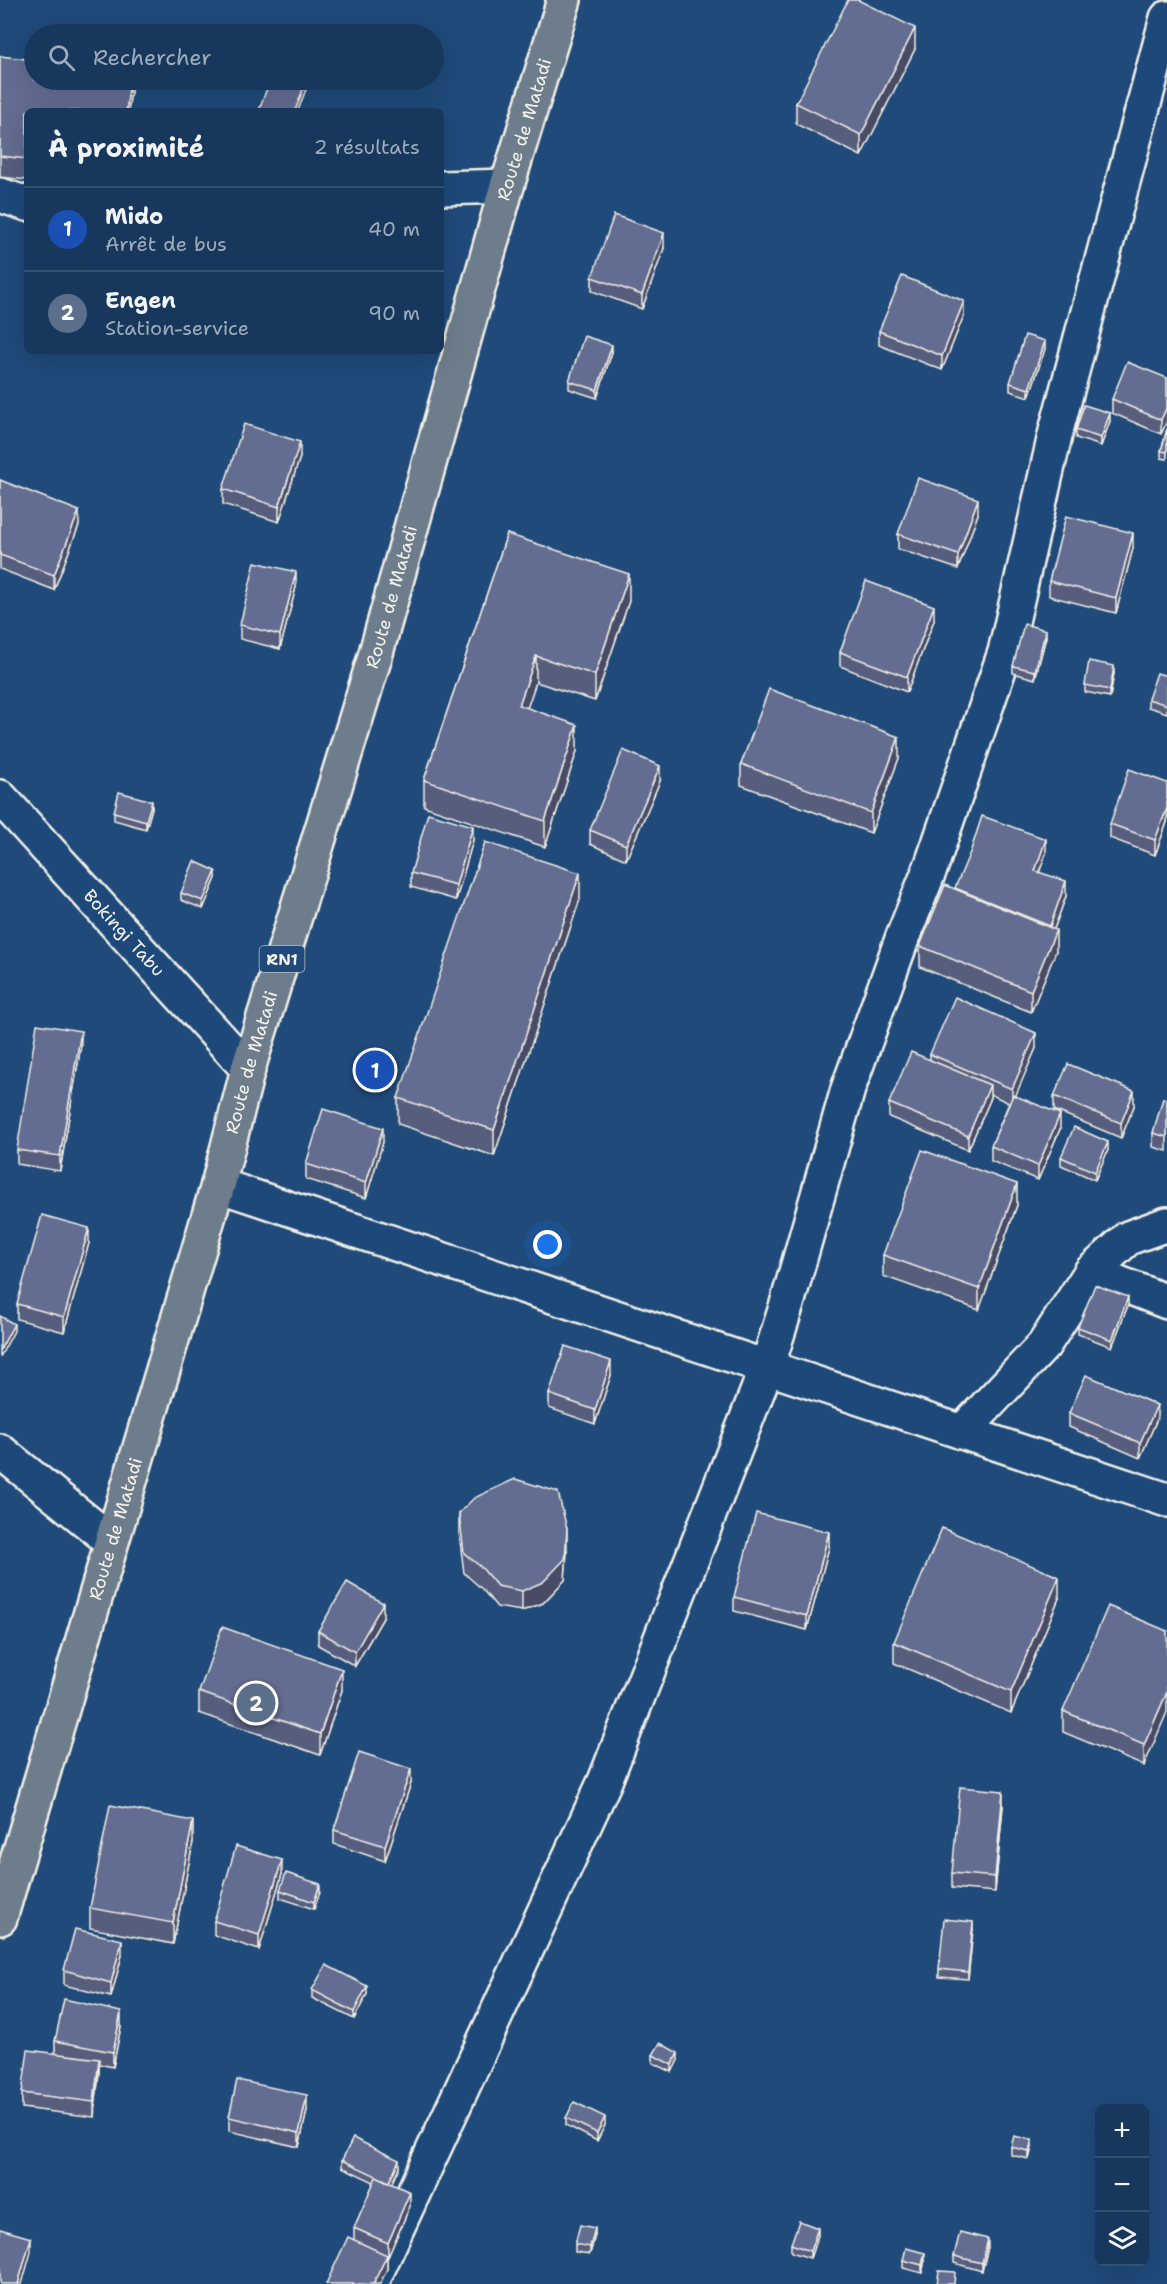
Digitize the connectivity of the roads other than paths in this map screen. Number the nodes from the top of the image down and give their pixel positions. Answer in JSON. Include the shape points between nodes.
{"nodes":[{"id":1,"x":564,"y":0,"type":"edge"},
{"id":2,"x":1167,"y":18,"type":"edge"},
{"id":3,"x":507,"y":186,"type":"junction"},
{"id":4,"x":444,"y":188,"type":"edge"},
{"id":5,"x":0,"y":195,"type":"edge"},
{"id":6,"x":24,"y":203,"type":"edge"},
{"id":7,"x":0,"y":797,"type":"edge"},
{"id":8,"x":248,"y":1069,"type":"junction"},
{"id":9,"x":218,"y":1185,"type":"junction"},
{"id":10,"x":1167,"y":1224,"type":"edge"},
{"id":11,"x":1090,"y":1272,"type":"junction"},
{"id":12,"x":1167,"y":1302,"type":"edge"},
{"id":13,"x":767,"y":1367,"type":"junction"},
{"id":14,"x":962,"y":1432,"type":"junction"},
{"id":15,"x":0,"y":1451,"type":"edge"},
{"id":16,"x":1167,"y":1500,"type":"edge"},
{"id":17,"x":111,"y":1541,"type":"junction"},
{"id":18,"x":0,"y":1918,"type":"edge"},
{"id":19,"x":371,"y":2284,"type":"edge"}],
"edges":[{"from":1,"to":3,"type":"highway","name":"Route de Matadi","number":"RN1"},
{"from":2,"to":13,"type":"street","via":[[1056,431],[1005,651],[932,864],[848,1089]]},
{"from":3,"to":4,"type":"street"},
{"from":3,"to":8,"type":"highway","name":"Route de Matadi","number":"RN1","via":[[374,660]]},
{"from":5,"to":6,"type":"street"},
{"from":7,"to":8,"type":"street","name":"Bokingi Tabu"},
{"from":8,"to":9,"type":"highway","name":"Route de Matadi","number":"RN1"},
{"from":9,"to":13,"type":"street"},
{"from":9,"to":17,"type":"highway","name":"Route de Matadi","number":"RN1"},
{"from":10,"to":11,"type":"street","via":[[1128,1238]]},
{"from":11,"to":12,"type":"street"},
{"from":11,"to":14,"type":"street","via":[[1044,1345]]},
{"from":13,"to":14,"type":"street"},
{"from":13,"to":19,"type":"street","via":[[605,1781]]},
{"from":14,"to":16,"type":"street"},
{"from":15,"to":17,"type":"street"},
{"from":17,"to":18,"type":"highway","name":"Route de Matadi","number":"RN1"}]}
